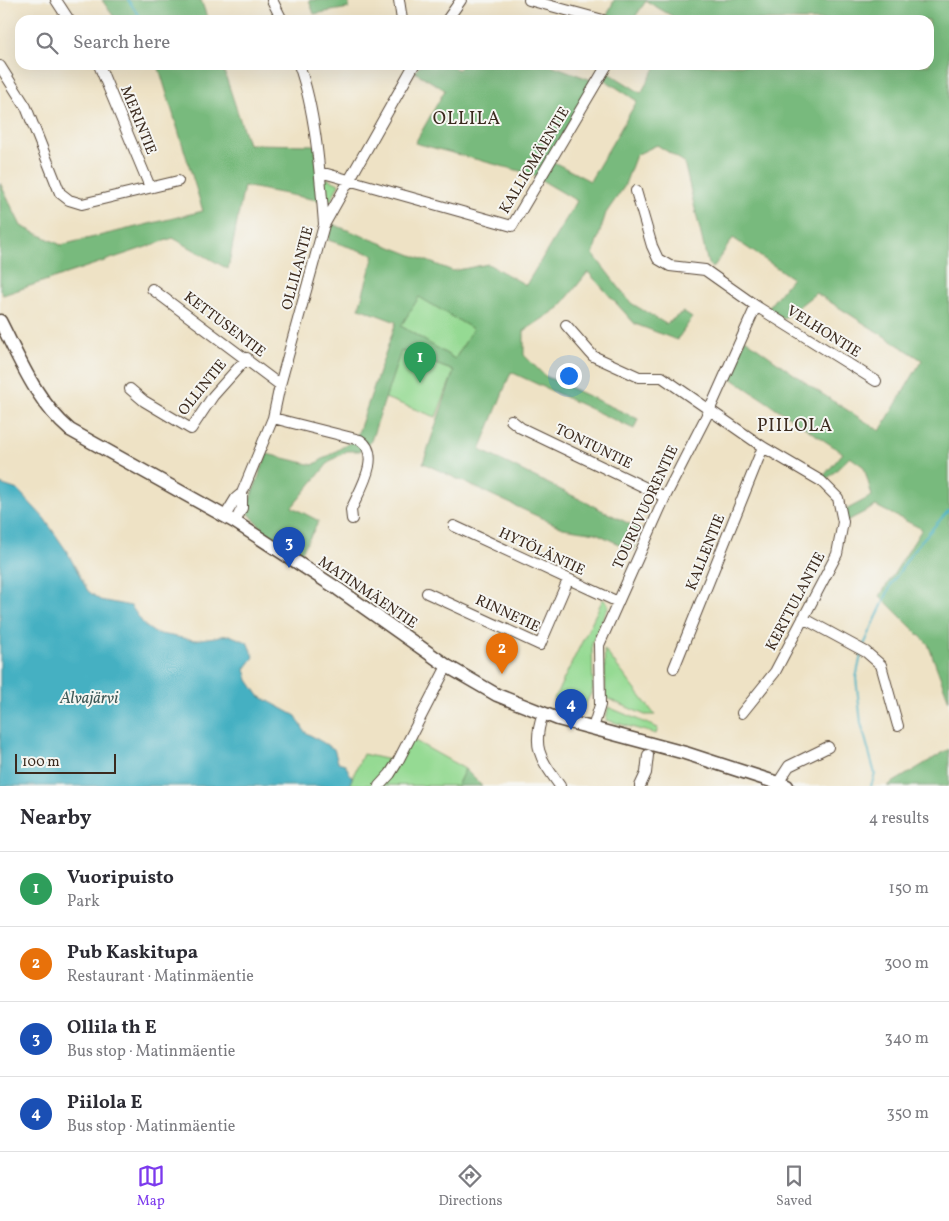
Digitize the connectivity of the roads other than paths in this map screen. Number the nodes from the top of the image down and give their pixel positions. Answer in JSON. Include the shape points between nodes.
{"nodes":[{"id":1,"x":56,"y":0,"type":"edge"},
{"id":2,"x":272,"y":0,"type":"edge"},
{"id":3,"x":399,"y":0,"type":"edge"},
{"id":4,"x":461,"y":0,"type":"edge"},
{"id":5,"x":529,"y":0,"type":"edge"},
{"id":6,"x":66,"y":15,"type":"edge"},
{"id":7,"x":280,"y":15,"type":"edge"},
{"id":8,"x":401,"y":15,"type":"edge"},
{"id":9,"x":450,"y":15,"type":"edge"},
{"id":10,"x":584,"y":15,"type":"edge"},
{"id":11,"x":0,"y":66,"type":"edge"},
{"id":12,"x":101,"y":70,"type":"edge"},
{"id":13,"x":301,"y":70,"type":"edge"},
{"id":14,"x":409,"y":70,"type":"edge"},
{"id":15,"x":604,"y":70,"type":"edge"},
{"id":16,"x":320,"y":172,"type":"junction"},
{"id":17,"x":178,"y":181,"type":"dead end"},
{"id":18,"x":347,"y":181,"type":"junction"},
{"id":19,"x":150,"y":186,"type":"junction"},
{"id":20,"x":636,"y":191,"type":"dead end"},
{"id":21,"x":324,"y":224,"type":"junction"},
{"id":22,"x":152,"y":288,"type":"dead end"},
{"id":23,"x":756,"y":306,"type":"junction"},
{"id":24,"x":0,"y":321,"type":"edge"},
{"id":25,"x":566,"y":325,"type":"dead end"},
{"id":26,"x":247,"y":358,"type":"junction"},
{"id":27,"x":876,"y":381,"type":"dead end"},
{"id":28,"x":280,"y":385,"type":"junction"},
{"id":29,"x":130,"y":389,"type":"dead end"},
{"id":30,"x":709,"y":411,"type":"junction"},
{"id":31,"x":273,"y":418,"type":"junction"},
{"id":32,"x":511,"y":420,"type":"dead end"},
{"id":33,"x":763,"y":448,"type":"junction"},
{"id":34,"x":665,"y":497,"type":"junction"},
{"id":35,"x":230,"y":519,"type":"junction"},
{"id":36,"x":352,"y":519,"type":"dead end"},
{"id":37,"x":454,"y":526,"type":"dead end"},
{"id":38,"x":568,"y":580,"type":"junction"},
{"id":39,"x":427,"y":593,"type":"dead end"},
{"id":40,"x":618,"y":602,"type":"junction"},
{"id":41,"x":803,"y":618,"type":"junction"},
{"id":42,"x":447,"y":666,"type":"junction"},
{"id":43,"x":674,"y":668,"type":"dead end"},
{"id":44,"x":742,"y":713,"type":"dead end"},
{"id":45,"x":543,"y":714,"type":"junction"},
{"id":46,"x":898,"y":726,"type":"dead end"},
{"id":47,"x":593,"y":728,"type":"junction"},
{"id":48,"x":828,"y":747,"type":"dead end"},
{"id":49,"x":648,"y":755,"type":"dead end"},
{"id":50,"x":782,"y":784,"type":"edge"},
{"id":51,"x":379,"y":786,"type":"edge"},
{"id":52,"x":560,"y":786,"type":"edge"},
{"id":53,"x":640,"y":786,"type":"edge"}],
"edges":[{"from":1,"to":6,"type":"street"},
{"from":2,"to":7,"type":"street"},
{"from":3,"to":8,"type":"street"},
{"from":4,"to":9,"type":"street"},
{"from":5,"to":10,"type":"street"},
{"from":11,"to":19,"type":"street","via":[[26,107],[60,193],[68,200],[82,204]]},
{"from":12,"to":19,"type":"street","name":"MERINTIE"},
{"from":13,"to":16,"type":"street"},
{"from":14,"to":18,"type":"street","name":"OLLILANTIE"},
{"from":15,"to":18,"type":"street","name":"KALLIOMÄENTIE","via":[[512,226]]},
{"from":16,"to":18,"type":"street"},
{"from":16,"to":21,"type":"street"},
{"from":17,"to":19,"type":"street"},
{"from":18,"to":21,"type":"street","name":"OLLILANTIE"},
{"from":20,"to":23,"type":"street","name":"VELHONTIE","via":[[658,259],[670,266],[705,270]]},
{"from":21,"to":28,"type":"street","name":"OLLILANTIE"},
{"from":22,"to":26,"type":"street","name":"KETTUSENTIE"},
{"from":23,"to":27,"type":"street","name":"VELHONTIE"},
{"from":23,"to":30,"type":"street","name":"TOURUVUORENTIE"},
{"from":24,"to":35,"type":"main road","name":"MATINMÄENTIE","via":[[34,387],[57,419],[88,441]]},
{"from":25,"to":30,"type":"street","name":"KERTTULANTIE","via":[[593,356],[639,377],[662,377]]},
{"from":26,"to":28,"type":"street","name":"KETTUSENTIE"},
{"from":26,"to":29,"type":"street","name":"OLLINTIE","via":[[213,396],[191,429]]},
{"from":28,"to":31,"type":"street","name":"OLLILANTIE"},
{"from":30,"to":33,"type":"street","name":"KERTTULANTIE"},
{"from":30,"to":34,"type":"street","name":"TOURUVUORENTIE"},
{"from":31,"to":35,"type":"street","name":"OLLILANTIE","via":[[242,494],[242,508]]},
{"from":31,"to":36,"type":"street","via":[[366,444],[370,462],[351,510]]},
{"from":32,"to":34,"type":"street","name":"TONTUNTIE","via":[[521,428]]},
{"from":33,"to":41,"type":"street","name":"KERTTULANTIE","via":[[821,481],[838,498],[843,522],[837,554]]},
{"from":33,"to":43,"type":"street","name":"KALLENTIE"},
{"from":34,"to":40,"type":"street","name":"TOURUVUORENTIE"},
{"from":35,"to":42,"type":"main road","name":"MATINMÄENTIE"},
{"from":37,"to":38,"type":"street","name":"HYTÖLÄNTIE"},
{"from":38,"to":39,"type":"street","name":"RINNETIE","via":[[540,645]]},
{"from":38,"to":40,"type":"street","name":"HYTÖLÄNTIE"},
{"from":40,"to":47,"type":"street","name":"TOURUVUORENTIE","via":[[599,645],[600,704]]},
{"from":41,"to":44,"type":"street","name":"KERTTULANTIE","via":[[775,672]]},
{"from":41,"to":46,"type":"street","via":[[866,652],[881,665]]},
{"from":42,"to":45,"type":"main road","name":"MATINMÄENTIE","via":[[497,695]]},
{"from":42,"to":51,"type":"street","via":[[398,761]]},
{"from":45,"to":47,"type":"main road","name":"MATINMÄENTIE"},
{"from":45,"to":52,"type":"street","via":[[536,734],[538,750]]},
{"from":47,"to":50,"type":"main road","name":"MATINMÄENTIE"},
{"from":48,"to":50,"type":"street","via":[[789,766]]},
{"from":49,"to":53,"type":"street","via":[[646,774]]}]}
